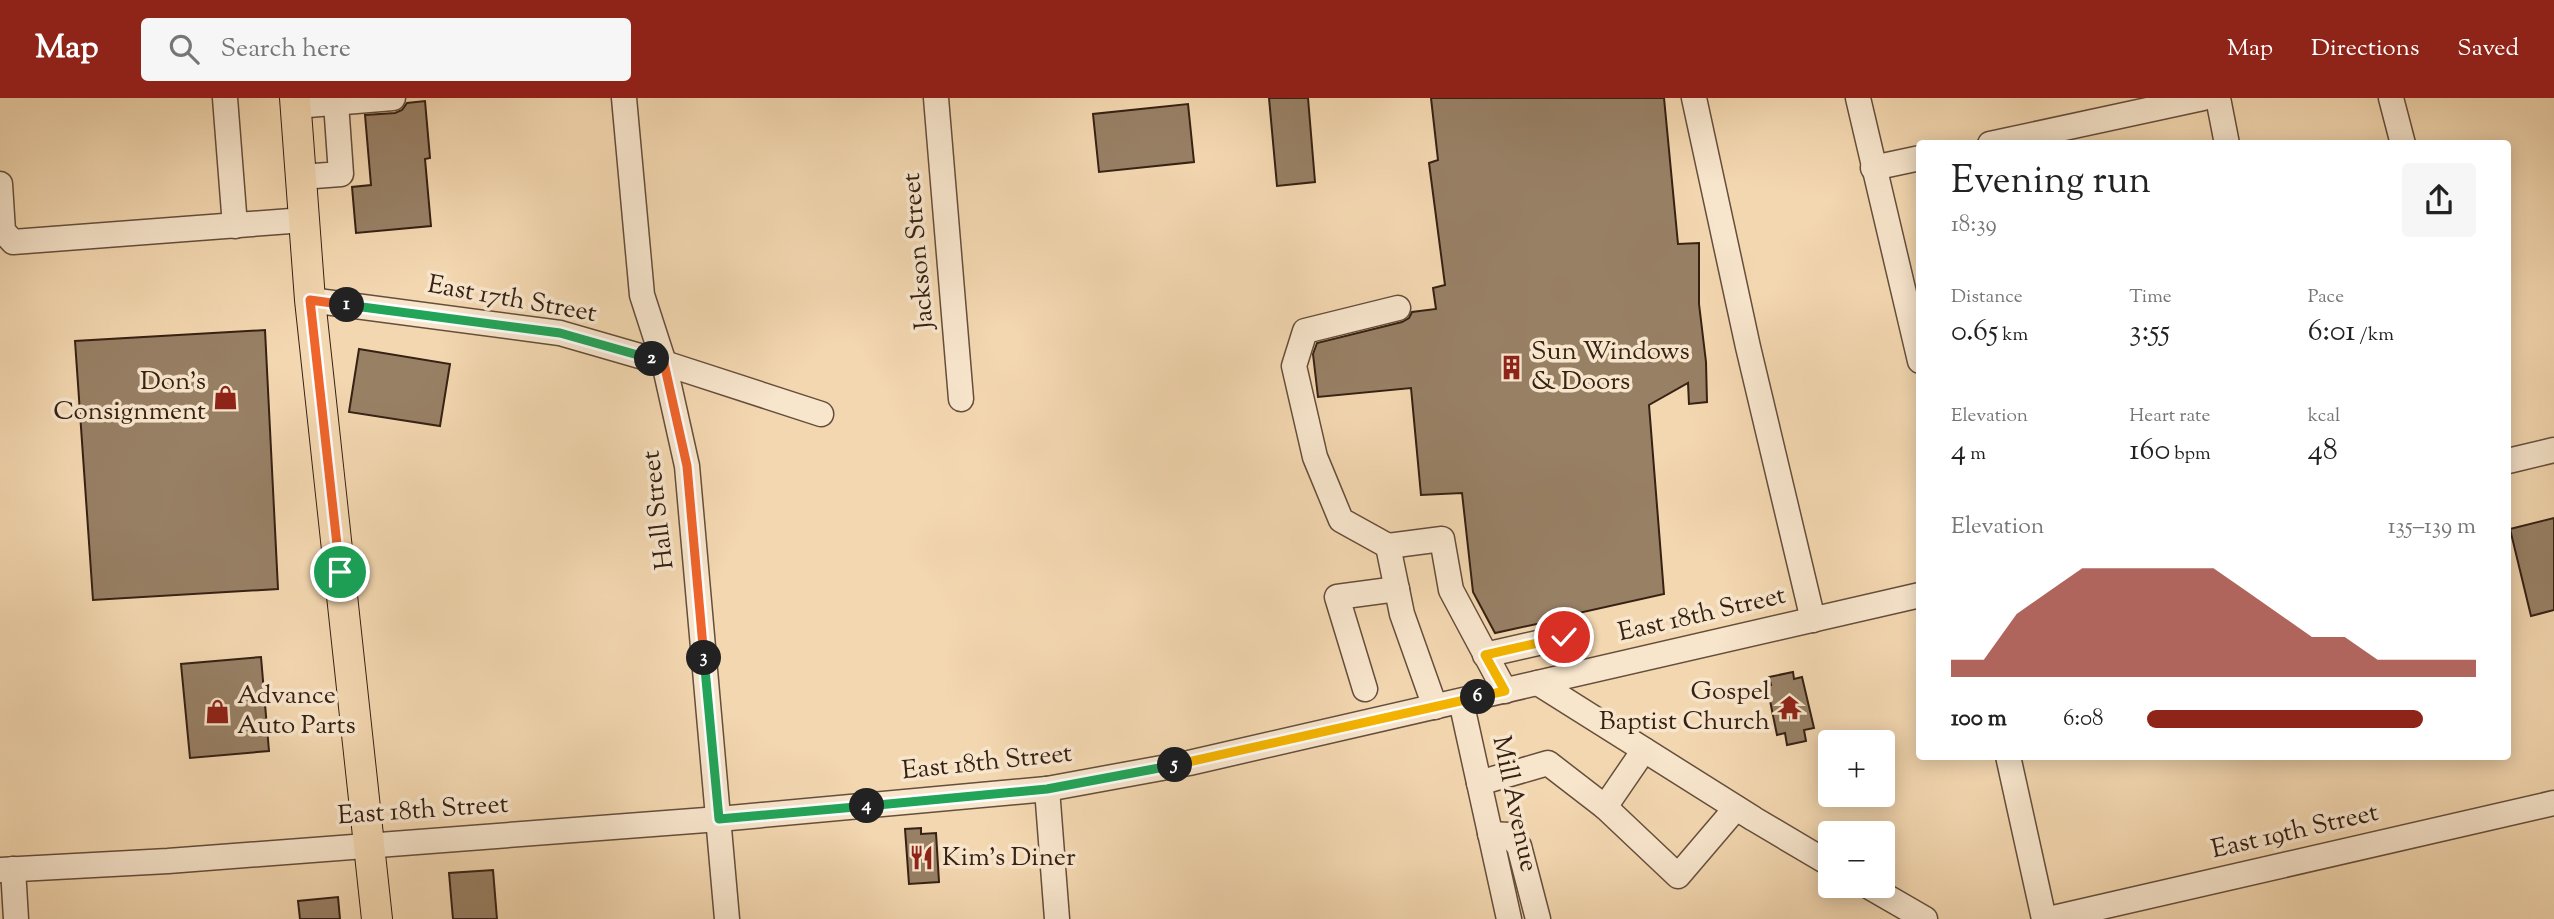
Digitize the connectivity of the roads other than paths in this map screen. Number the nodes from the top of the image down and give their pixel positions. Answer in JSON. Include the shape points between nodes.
{"nodes":[{"id":1,"x":225,"y":98,"type":"edge"},
{"id":2,"x":393,"y":98,"type":"edge"},
{"id":3,"x":624,"y":98,"type":"edge"},
{"id":4,"x":936,"y":98,"type":"edge"},
{"id":5,"x":1694,"y":98,"type":"edge"},
{"id":6,"x":1858,"y":98,"type":"edge"},
{"id":7,"x":2203,"y":98,"type":"edge"},
{"id":8,"x":2218,"y":98,"type":"edge"},
{"id":9,"x":2391,"y":98,"type":"edge"},
{"id":10,"x":296,"y":102,"type":"edge"},
{"id":11,"x":336,"y":103,"type":"junction"},
{"id":12,"x":2009,"y":140,"type":"edge"},
{"id":13,"x":2226,"y":140,"type":"edge"},
{"id":14,"x":2402,"y":140,"type":"edge"},
{"id":15,"x":1916,"y":159,"type":"edge"},
{"id":16,"x":1873,"y":168,"type":"junction"},
{"id":17,"x":301,"y":177,"type":"junction"},
{"id":18,"x":0,"y":184,"type":"edge"},
{"id":19,"x":304,"y":220,"type":"junction"},
{"id":20,"x":234,"y":226,"type":"junction"},
{"id":21,"x":310,"y":300,"type":"junction"},
{"id":22,"x":1398,"y":308,"type":"dead end"},
{"id":23,"x":1916,"y":345,"type":"edge"},
{"id":24,"x":664,"y":363,"type":"junction"},
{"id":25,"x":961,"y":399,"type":"dead end"},
{"id":26,"x":821,"y":414,"type":"dead end"},
{"id":27,"x":2554,"y":450,"type":"edge"},
{"id":28,"x":2511,"y":460,"type":"edge"},
{"id":29,"x":1388,"y":546,"type":"junction"},
{"id":30,"x":1397,"y":589,"type":"junction"},
{"id":31,"x":1916,"y":596,"type":"edge"},
{"id":32,"x":1813,"y":620,"type":"junction"},
{"id":33,"x":1564,"y":637,"type":"dead end"},
{"id":34,"x":1485,"y":655,"type":"junction"},
{"id":35,"x":1538,"y":683,"type":"junction"},
{"id":36,"x":1365,"y":689,"type":"dead end"},
{"id":37,"x":1505,"y":691,"type":"junction"},
{"id":38,"x":1461,"y":701,"type":"junction"},
{"id":39,"x":1434,"y":707,"type":"junction"},
{"id":40,"x":1644,"y":750,"type":"junction"},
{"id":41,"x":2009,"y":760,"type":"edge"},
{"id":42,"x":1479,"y":783,"type":"junction"},
{"id":43,"x":1047,"y":789,"type":"junction"},
{"id":44,"x":2554,"y":803,"type":"edge"},
{"id":45,"x":1605,"y":807,"type":"junction"},
{"id":46,"x":1736,"y":808,"type":"junction"},
{"id":47,"x":719,"y":819,"type":"junction"},
{"id":48,"x":1490,"y":834,"type":"junction"},
{"id":49,"x":370,"y":844,"type":"junction"},
{"id":50,"x":1818,"y":857,"type":"edge"},
{"id":51,"x":6,"y":869,"type":"edge"},
{"id":52,"x":1889,"y":898,"type":"edge"},
{"id":53,"x":16,"y":919,"type":"edge"},
{"id":54,"x":377,"y":919,"type":"edge"},
{"id":55,"x":727,"y":919,"type":"edge"},
{"id":56,"x":1057,"y":919,"type":"edge"},
{"id":57,"x":1509,"y":919,"type":"edge"},
{"id":58,"x":1538,"y":919,"type":"edge"},
{"id":59,"x":1925,"y":919,"type":"edge"},
{"id":60,"x":2046,"y":919,"type":"edge"}],
"edges":[{"from":1,"to":20,"type":"street"},
{"from":2,"to":11,"type":"street"},
{"from":3,"to":24,"type":"street","name":"Hall Street","via":[[642,295]]},
{"from":4,"to":25,"type":"street","name":"Jackson Street"},
{"from":5,"to":32,"type":"street"},
{"from":6,"to":16,"type":"street"},
{"from":7,"to":12,"type":"street"},
{"from":8,"to":13,"type":"street"},
{"from":9,"to":14,"type":"street"},
{"from":10,"to":11,"type":"street"},
{"from":10,"to":17,"type":"main road"},
{"from":11,"to":17,"type":"street","via":[[341,174]]},
{"from":15,"to":16,"type":"street"},
{"from":16,"to":23,"type":"street"},
{"from":17,"to":19,"type":"main road"},
{"from":18,"to":20,"type":"street","via":[[4,231],[13,242]]},
{"from":19,"to":20,"type":"street"},
{"from":19,"to":21,"type":"main road"},
{"from":21,"to":24,"type":"street","name":"East 17th Street","via":[[560,333]]},
{"from":21,"to":49,"type":"main road"},
{"from":22,"to":29,"type":"street","via":[[1305,331],[1294,366],[1315,457],[1341,520]]},
{"from":24,"to":26,"type":"street","name":"East 17th Street"},
{"from":24,"to":47,"type":"street","name":"Hall Street","via":[[687,466]]},
{"from":27,"to":28,"type":"street"},
{"from":29,"to":30,"type":"street"},
{"from":29,"to":34,"type":"street","via":[[1442,539],[1451,590]]},
{"from":30,"to":36,"type":"street","via":[[1337,597]]},
{"from":30,"to":39,"type":"street"},
{"from":31,"to":32,"type":"street","name":"East 18th Street"},
{"from":32,"to":35,"type":"street","name":"East 18th Street"},
{"from":33,"to":34,"type":"street"},
{"from":34,"to":37,"type":"street"},
{"from":35,"to":37,"type":"street","name":"East 18th Street"},
{"from":35,"to":40,"type":"street"},
{"from":37,"to":38,"type":"street","name":"East 18th Street"},
{"from":38,"to":39,"type":"street","name":"East 18th Street"},
{"from":38,"to":42,"type":"street","name":"Mill Avenue"},
{"from":39,"to":43,"type":"street","name":"East 18th Street","via":[[1189,763]]},
{"from":40,"to":45,"type":"street"},
{"from":40,"to":46,"type":"street"},
{"from":41,"to":60,"type":"street"},
{"from":42,"to":45,"type":"street","via":[[1548,763]]},
{"from":42,"to":48,"type":"street","name":"Mill Avenue"},
{"from":43,"to":47,"type":"street","name":"East 18th Street"},
{"from":43,"to":56,"type":"street"},
{"from":44,"to":60,"type":"street","name":"East 19th Street"},
{"from":45,"to":46,"type":"street","via":[[1678,876]]},
{"from":46,"to":50,"type":"street"},
{"from":47,"to":49,"type":"street","name":"East 18th Street"},
{"from":47,"to":55,"type":"street","name":"Hall Street"},
{"from":48,"to":57,"type":"street","name":"Mill Avenue"},
{"from":48,"to":58,"type":"street","via":[[1509,835],[1519,846]]},
{"from":49,"to":51,"type":"street","name":"East 18th Street"},
{"from":49,"to":54,"type":"main road"},
{"from":51,"to":53,"type":"street"},
{"from":52,"to":59,"type":"street"}]}
